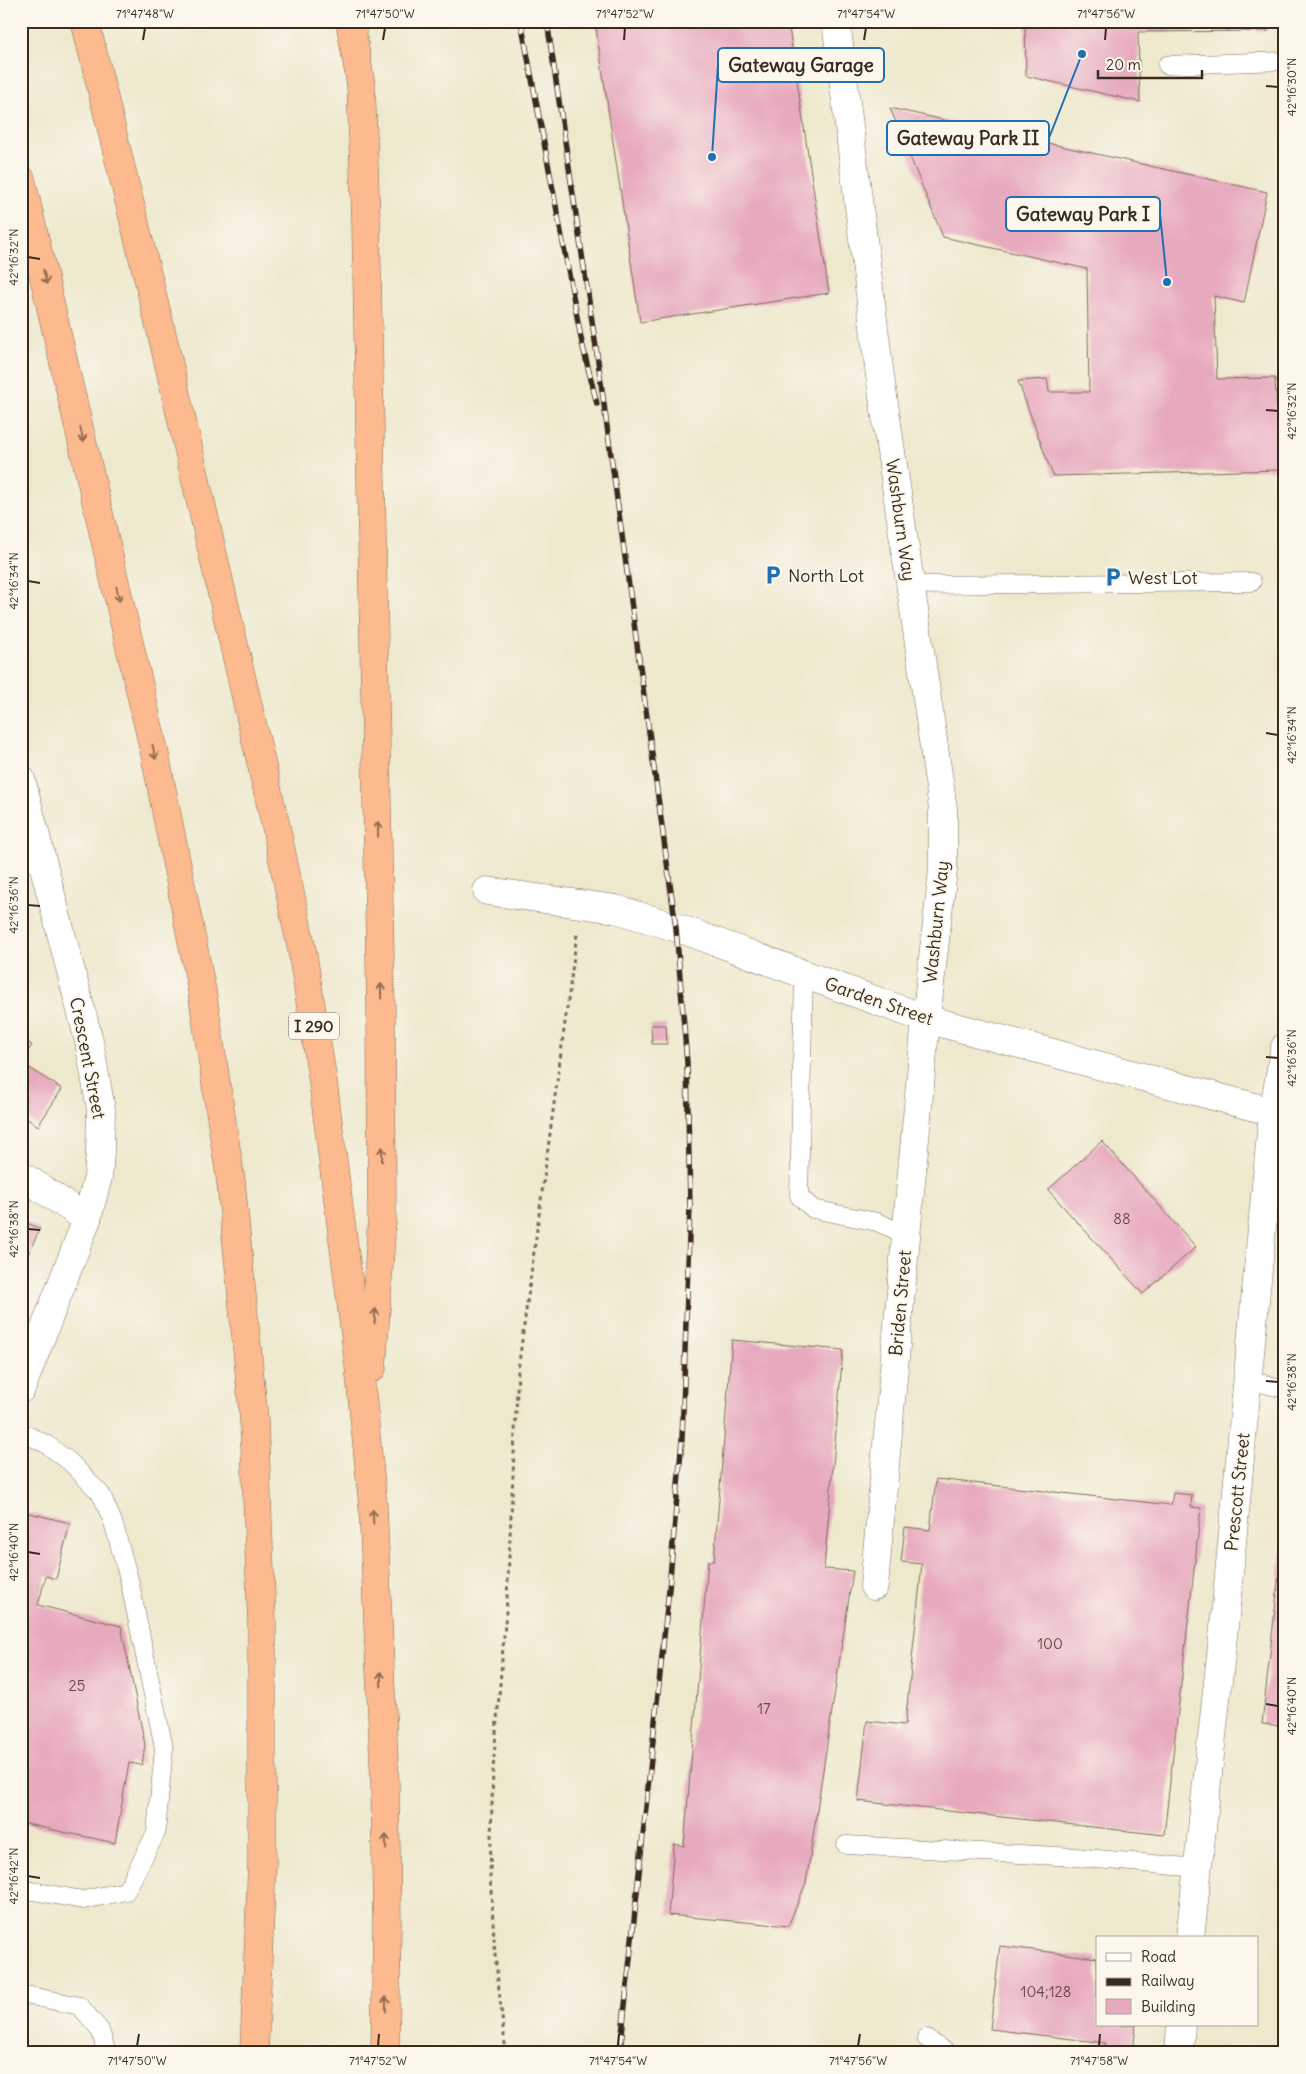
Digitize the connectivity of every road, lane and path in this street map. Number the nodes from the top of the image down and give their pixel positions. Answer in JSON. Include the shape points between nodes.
{"nodes":[{"id":1,"x":85,"y":21,"type":"edge"},
{"id":2,"x":350,"y":21,"type":"edge"},
{"id":3,"x":363,"y":21,"type":"edge"},
{"id":4,"x":836,"y":21,"type":"edge"},
{"id":5,"x":1285,"y":61,"type":"edge"},
{"id":6,"x":1167,"y":65,"type":"dead end"},
{"id":7,"x":361,"y":85,"type":"junction"},
{"id":8,"x":21,"y":179,"type":"edge"},
{"id":9,"x":1252,"y":582,"type":"dead end"},
{"id":10,"x":911,"y":585,"type":"junction"},
{"id":11,"x":21,"y":779,"type":"edge"},
{"id":12,"x":487,"y":891,"type":"dead end"},
{"id":13,"x":581,"y":904,"type":"junction"},
{"id":14,"x":804,"y":975,"type":"junction"},
{"id":15,"x":926,"y":1019,"type":"junction"},
{"id":16,"x":1285,"y":1047,"type":"edge"},
{"id":17,"x":1273,"y":1112,"type":"junction"},
{"id":18,"x":21,"y":1175,"type":"edge"},
{"id":19,"x":87,"y":1219,"type":"junction"},
{"id":20,"x":906,"y":1235,"type":"junction"},
{"id":21,"x":1248,"y":1380,"type":"junction"},
{"id":22,"x":1285,"y":1388,"type":"edge"},
{"id":23,"x":21,"y":1389,"type":"edge"},
{"id":24,"x":21,"y":1432,"type":"edge"},
{"id":25,"x":367,"y":1434,"type":"junction"},
{"id":26,"x":874,"y":1586,"type":"dead end"},
{"id":27,"x":846,"y":1845,"type":"dead end"},
{"id":28,"x":1198,"y":1868,"type":"junction"},
{"id":29,"x":21,"y":1889,"type":"edge"},
{"id":30,"x":1190,"y":1936,"type":"edge"},
{"id":31,"x":21,"y":1994,"type":"edge"},
{"id":32,"x":1181,"y":2026,"type":"edge"},
{"id":33,"x":926,"y":2038,"type":"dead end"},
{"id":34,"x":107,"y":2053,"type":"edge"},
{"id":35,"x":254,"y":2053,"type":"edge"},
{"id":36,"x":385,"y":2053,"type":"edge"},
{"id":37,"x":506,"y":2053,"type":"edge"},
{"id":38,"x":948,"y":2053,"type":"edge"},
{"id":39,"x":1179,"y":2053,"type":"edge"}],
"edges":[{"from":1,"to":25,"type":"highway","number":"I 290","via":[[167,353],[302,950],[323,1082]]},
{"from":2,"to":7,"type":"highway"},
{"from":3,"to":7,"type":"highway"},
{"from":4,"to":10,"type":"street","name":"Washburn Way","via":[[880,376]]},
{"from":5,"to":6,"type":"lane"},
{"from":25,"to":7,"type":"highway","one_way":true,"via":[[382,1219],[381,1022]]},
{"from":8,"to":35,"type":"highway","one_way":true,"via":[[154,750],[202,991],[231,1182],[254,1421],[262,1624],[262,1863]]},
{"from":9,"to":10,"type":"lane"},
{"from":10,"to":15,"type":"street","name":"Washburn Way","via":[[943,809],[943,870]]},
{"from":11,"to":19,"type":"street","name":"Crescent Street","via":[[89,1041],[101,1110],[98,1177]]},
{"from":12,"to":13,"type":"street","name":"Garden Street"},
{"from":13,"to":14,"type":"street","name":"Garden Street","via":[[633,914]]},
{"from":13,"to":37,"type":"path","via":[[518,1370],[507,1599],[493,1769],[490,1875]]},
{"from":14,"to":15,"type":"street","name":"Garden Street"},
{"from":14,"to":20,"type":"lane","via":[[799,1196],[813,1209],[878,1222]]},
{"from":15,"to":17,"type":"street","name":"Garden Street"},
{"from":15,"to":20,"type":"street","name":"Briden Street"},
{"from":16,"to":17,"type":"street","name":"Prescott Street"},
{"from":17,"to":21,"type":"street","name":"Prescott Street"},
{"from":18,"to":19,"type":"street"},
{"from":19,"to":23,"type":"street","name":"Crescent Street"},
{"from":20,"to":26,"type":"street","name":"Briden Street"},
{"from":21,"to":22,"type":"lane"},
{"from":21,"to":28,"type":"street","name":"Prescott Street"},
{"from":24,"to":29,"type":"lane","via":[[46,1444],[70,1462],[101,1494],[113,1522],[129,1579],[164,1748],[156,1833],[126,1891],[83,1900]]},
{"from":36,"to":25,"type":"highway","number":"I 290","one_way":true,"via":[[385,1786],[377,1577]]},
{"from":27,"to":28,"type":"lane","via":[[1075,1857]]},
{"from":28,"to":30,"type":"street","name":"Prescott Street"},
{"from":31,"to":34,"type":"lane","via":[[80,2006],[100,2030]]},
{"from":32,"to":39,"type":"street"},
{"from":33,"to":38,"type":"lane"}]}
